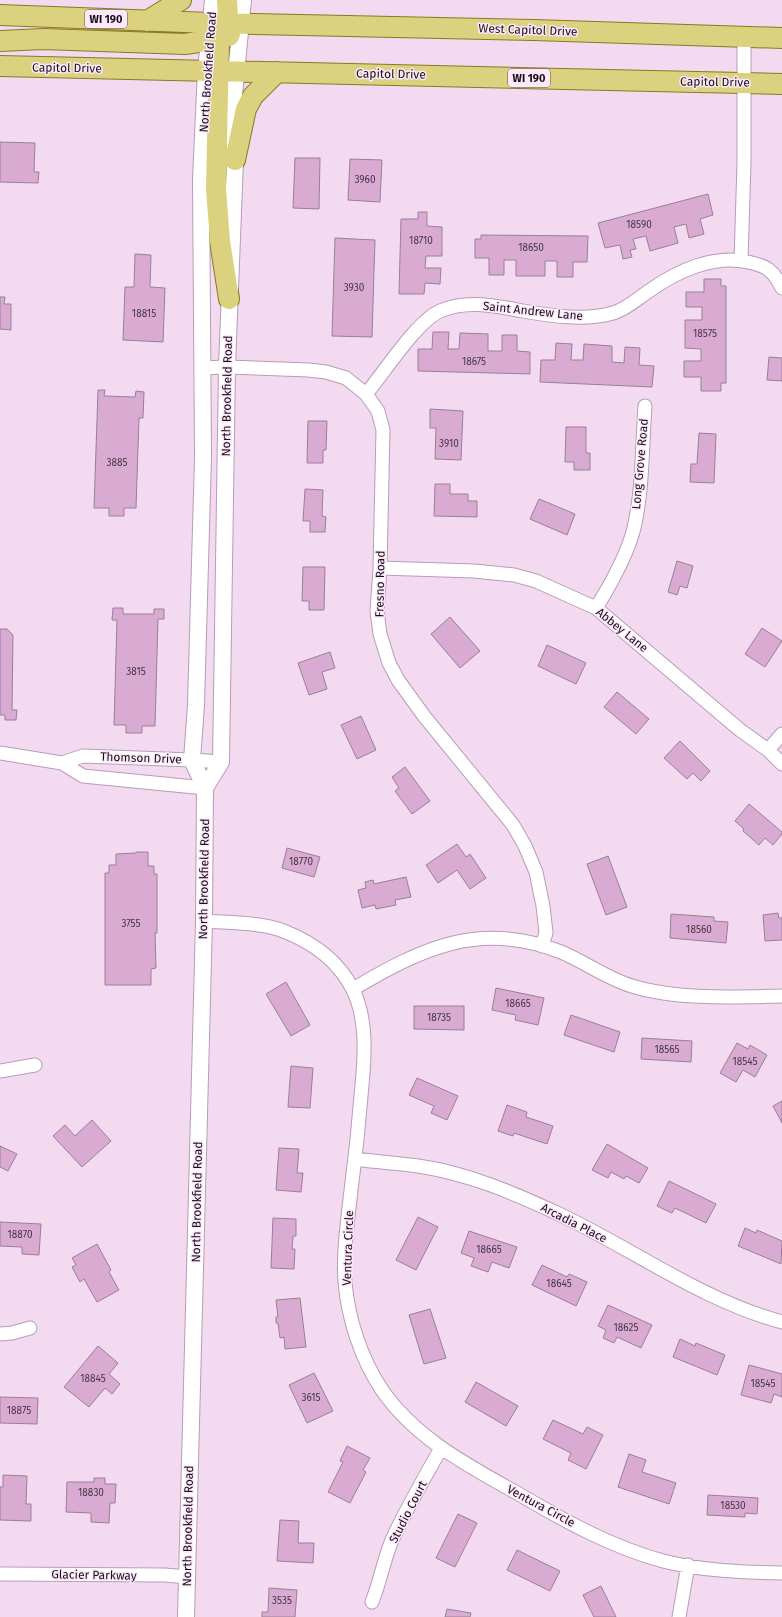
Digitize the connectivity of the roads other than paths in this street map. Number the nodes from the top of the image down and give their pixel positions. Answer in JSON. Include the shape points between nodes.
{"nodes":[{"id":1,"x":181,"y":0,"type":"edge"},
{"id":2,"x":213,"y":0,"type":"edge"},
{"id":3,"x":227,"y":0,"type":"edge"},
{"id":4,"x":243,"y":0,"type":"edge"},
{"id":5,"x":0,"y":15,"type":"edge"},
{"id":6,"x":147,"y":21,"type":"junction"},
{"id":7,"x":223,"y":30,"type":"junction"},
{"id":8,"x":744,"y":37,"type":"junction"},
{"id":9,"x":782,"y":38,"type":"edge"},
{"id":10,"x":0,"y":41,"type":"edge"},
{"id":11,"x":0,"y":66,"type":"edge"},
{"id":12,"x":220,"y":70,"type":"junction"},
{"id":13,"x":277,"y":72,"type":"junction"},
{"id":14,"x":743,"y":83,"type":"junction"},
{"id":15,"x":782,"y":84,"type":"edge"},
{"id":16,"x":235,"y":160,"type":"junction"},
{"id":17,"x":741,"y":260,"type":"junction"},
{"id":18,"x":782,"y":288,"type":"edge"},
{"id":19,"x":229,"y":299,"type":"junction"},
{"id":20,"x":227,"y":367,"type":"junction"},
{"id":21,"x":202,"y":368,"type":"junction"},
{"id":22,"x":366,"y":394,"type":"junction"},
{"id":23,"x":645,"y":406,"type":"dead end"},
{"id":24,"x":380,"y":568,"type":"junction"},
{"id":25,"x":596,"y":608,"type":"junction"},
{"id":26,"x":782,"y":734,"type":"edge"},
{"id":27,"x":768,"y":750,"type":"junction"},
{"id":28,"x":0,"y":753,"type":"edge"},
{"id":29,"x":192,"y":760,"type":"junction"},
{"id":30,"x":221,"y":762,"type":"junction"},
{"id":31,"x":62,"y":763,"type":"junction"},
{"id":32,"x":782,"y":764,"type":"edge"},
{"id":33,"x":205,"y":788,"type":"junction"},
{"id":34,"x":204,"y":921,"type":"junction"},
{"id":35,"x":542,"y":946,"type":"junction"},
{"id":36,"x":353,"y":989,"type":"junction"},
{"id":37,"x":782,"y":996,"type":"edge"},
{"id":38,"x":35,"y":1065,"type":"dead end"},
{"id":39,"x":0,"y":1071,"type":"edge"},
{"id":40,"x":355,"y":1159,"type":"junction"},
{"id":41,"x":782,"y":1322,"type":"edge"},
{"id":42,"x":30,"y":1328,"type":"dead end"},
{"id":43,"x":0,"y":1334,"type":"edge"},
{"id":44,"x":441,"y":1448,"type":"junction"},
{"id":45,"x":688,"y":1565,"type":"junction"},
{"id":46,"x":782,"y":1573,"type":"edge"},
{"id":47,"x":0,"y":1574,"type":"edge"},
{"id":48,"x":187,"y":1577,"type":"junction"},
{"id":49,"x":372,"y":1602,"type":"dead end"},
{"id":50,"x":186,"y":1617,"type":"edge"},
{"id":51,"x":679,"y":1617,"type":"edge"}],
"edges":[{"from":1,"to":6,"type":"main road"},
{"from":2,"to":7,"type":"street","name":"North Brookfield Road"},
{"from":3,"to":7,"type":"main road"},
{"from":4,"to":7,"type":"street","name":"North Brookfield Road"},
{"from":5,"to":6,"type":"main road","number":"WI 190"},
{"from":6,"to":7,"type":"main road","number":"WI 190"},
{"from":7,"to":8,"type":"main road","name":"West Capitol Drive","number":"WI 190","via":[[438,28]]},
{"from":7,"to":10,"type":"main road","via":[[185,44],[42,39]]},
{"from":7,"to":12,"type":"main road"},
{"from":7,"to":12,"type":"street","name":"North Brookfield Road"},
{"from":8,"to":9,"type":"main road","number":"WI 190"},
{"from":8,"to":14,"type":"street"},
{"from":11,"to":12,"type":"main road","name":"Capitol Drive","number":"WI 190"},
{"from":12,"to":13,"type":"main road","name":"Capitol Drive","number":"WI 190"},
{"from":12,"to":16,"type":"street","name":"North Brookfield Road","via":[[234,95]]},
{"from":12,"to":19,"type":"main road","via":[[216,189],[220,241]]},
{"from":12,"to":21,"type":"street","name":"North Brookfield Road","via":[[201,178]]},
{"from":13,"to":14,"type":"main road","name":"Capitol Drive","number":"WI 190"},
{"from":13,"to":16,"type":"main road","via":[[253,96],[246,108]]},
{"from":14,"to":15,"type":"main road","name":"Capitol Drive","number":"WI 190"},
{"from":14,"to":17,"type":"street","via":[[745,105]]},
{"from":16,"to":19,"type":"street","name":"North Brookfield Road"},
{"from":17,"to":18,"type":"street","name":"Saint Andrew Lane","via":[[765,266]]},
{"from":17,"to":22,"type":"street","name":"Saint Andrew Lane","via":[[704,263],[678,273],[615,312],[596,317],[553,315],[487,304],[470,304],[438,312],[416,331]]},
{"from":19,"to":20,"type":"street","name":"North Brookfield Road"},
{"from":20,"to":21,"type":"street","name":"Fresno Road"},
{"from":20,"to":22,"type":"street","name":"Fresno Road","via":[[326,372],[346,378]]},
{"from":20,"to":30,"type":"street","name":"North Brookfield Road"},
{"from":21,"to":29,"type":"street","name":"North Brookfield Road","via":[[203,457],[198,652]]},
{"from":22,"to":24,"type":"street","name":"Fresno Road","via":[[378,411],[382,430]]},
{"from":23,"to":25,"type":"street","name":"Long Grove Road","via":[[639,499],[633,529],[626,552]]},
{"from":24,"to":25,"type":"street","name":"Abbey Lane","via":[[514,575],[536,581]]},
{"from":24,"to":35,"type":"street","name":"Fresno Road","via":[[377,611],[380,634],[389,663],[424,716],[513,825],[525,846],[536,872],[543,906],[546,934]]},
{"from":25,"to":27,"type":"street","name":"Abbey Lane","via":[[740,730]]},
{"from":26,"to":27,"type":"street"},
{"from":27,"to":32,"type":"street","name":"Abbey Lane"},
{"from":28,"to":31,"type":"street","name":"Thomson Drive"},
{"from":29,"to":30,"type":"street","name":"Thomson Drive"},
{"from":29,"to":31,"type":"street","name":"Thomson Drive","via":[[83,756]]},
{"from":29,"to":33,"type":"street","name":"North Brookfield Road"},
{"from":30,"to":33,"type":"street"},
{"from":31,"to":33,"type":"street","name":"Thomson Drive","via":[[83,776]]},
{"from":33,"to":34,"type":"street","name":"North Brookfield Road"},
{"from":34,"to":36,"type":"street","name":"Ventura Circle","via":[[264,926],[285,931],[314,946],[333,961]]},
{"from":34,"to":48,"type":"street","name":"North Brookfield Road"},
{"from":35,"to":36,"type":"street","via":[[499,939],[455,942],[417,954]]},
{"from":35,"to":37,"type":"street","via":[[616,980],[647,990],[686,995]]},
{"from":36,"to":40,"type":"street","name":"Ventura Circle","via":[[360,1007],[364,1041]]},
{"from":38,"to":39,"type":"street"},
{"from":40,"to":41,"type":"street","name":"Arcadia Place","via":[[419,1166],[462,1176],[511,1193],[559,1214],[715,1297]]},
{"from":40,"to":44,"type":"street","name":"Ventura Circle","via":[[345,1262],[345,1281],[351,1316],[362,1350],[381,1389],[423,1435]]},
{"from":42,"to":43,"type":"street"},
{"from":44,"to":45,"type":"street","name":"Ventura Circle","via":[[530,1501],[603,1539],[664,1561]]},
{"from":44,"to":49,"type":"street","name":"Studio Court","via":[[391,1542]]},
{"from":45,"to":46,"type":"street","name":"Ventura Circle","via":[[708,1569]]},
{"from":45,"to":51,"type":"street"},
{"from":47,"to":48,"type":"street","name":"Glacier Parkway"},
{"from":48,"to":50,"type":"street","name":"North Brookfield Road"}]}
